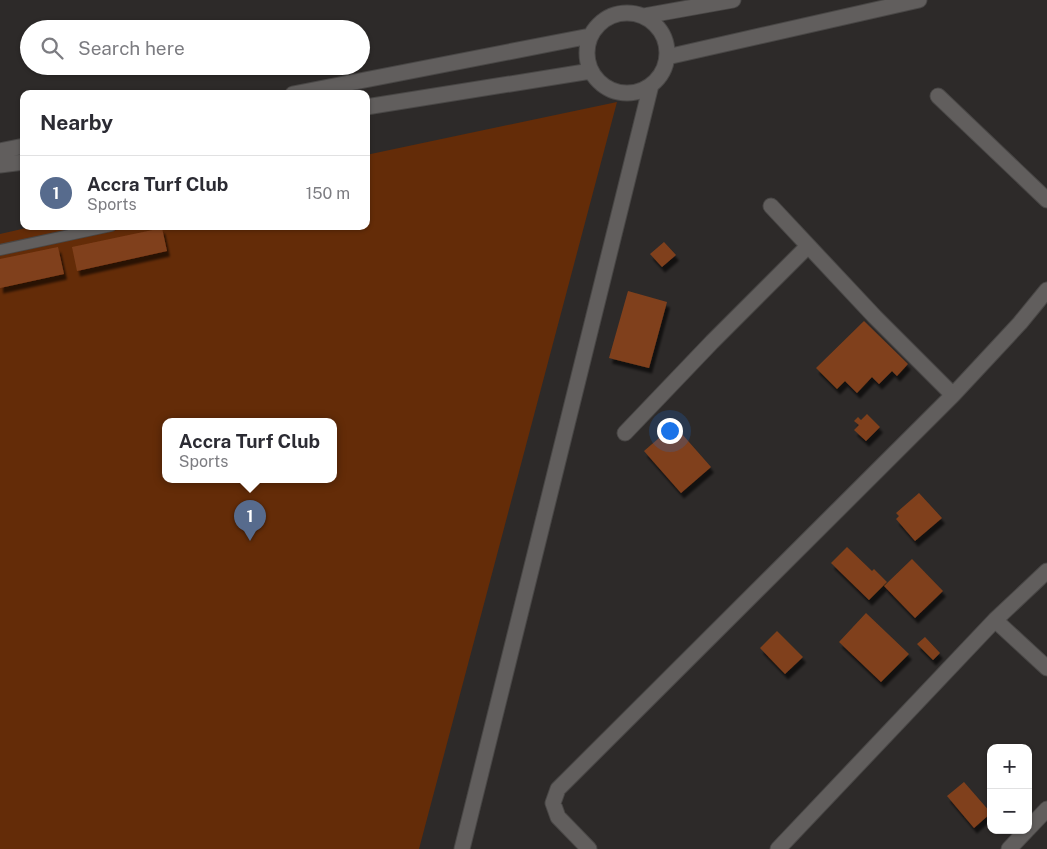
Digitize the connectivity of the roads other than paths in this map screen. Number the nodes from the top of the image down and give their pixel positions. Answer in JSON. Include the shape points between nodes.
{"nodes":[{"id":1,"x":733,"y":0,"type":"edge"},
{"id":2,"x":919,"y":0,"type":"edge"},
{"id":3,"x":644,"y":16,"type":"junction"},
{"id":4,"x":590,"y":36,"type":"junction"},
{"id":5,"x":667,"y":57,"type":"junction"},
{"id":6,"x":590,"y":71,"type":"junction"},
{"id":7,"x":651,"y":85,"type":"junction"},
{"id":8,"x":313,"y":90,"type":"edge"},
{"id":9,"x":938,"y":96,"type":"dead end"},
{"id":10,"x":370,"y":106,"type":"edge"},
{"id":11,"x":20,"y":147,"type":"edge"},
{"id":12,"x":0,"y":151,"type":"edge"},
{"id":13,"x":20,"y":162,"type":"edge"},
{"id":14,"x":0,"y":165,"type":"edge"},
{"id":15,"x":1047,"y":200,"type":"edge"},
{"id":16,"x":772,"y":206,"type":"dead end"},
{"id":17,"x":92,"y":230,"type":"edge"},
{"id":18,"x":808,"y":246,"type":"junction"},
{"id":19,"x":0,"y":250,"type":"edge"},
{"id":20,"x":1047,"y":290,"type":"edge"},
{"id":21,"x":953,"y":395,"type":"junction"},
{"id":22,"x":625,"y":433,"type":"dead end"},
{"id":23,"x":1047,"y":571,"type":"edge"},
{"id":24,"x":995,"y":620,"type":"junction"},
{"id":25,"x":1047,"y":668,"type":"edge"},
{"id":26,"x":1047,"y":809,"type":"edge"},
{"id":27,"x":1032,"y":826,"type":"edge"},
{"id":28,"x":1024,"y":834,"type":"edge"},
{"id":29,"x":462,"y":849,"type":"edge"},
{"id":30,"x":589,"y":849,"type":"edge"},
{"id":31,"x":778,"y":849,"type":"edge"},
{"id":32,"x":1009,"y":849,"type":"edge"}],
"edges":[{"from":1,"to":3,"type":"street"},
{"from":2,"to":5,"type":"street"},
{"from":3,"to":4,"type":"street","via":[[632,13],[607,18]]},
{"from":3,"to":5,"type":"street","via":[[662,33]]},
{"from":4,"to":6,"type":"street","via":[[586,50]]},
{"from":4,"to":8,"type":"street"},
{"from":5,"to":7,"type":"street","via":[[662,73]]},
{"from":6,"to":7,"type":"street","via":[[602,84],[617,92],[641,91]]},
{"from":6,"to":10,"type":"street"},
{"from":7,"to":29,"type":"street"},
{"from":9,"to":15,"type":"street"},
{"from":11,"to":12,"type":"street"},
{"from":13,"to":14,"type":"street"},
{"from":16,"to":18,"type":"street"},
{"from":17,"to":19,"type":"lane"},
{"from":18,"to":21,"type":"street"},
{"from":18,"to":22,"type":"street"},
{"from":20,"to":21,"type":"street"},
{"from":21,"to":30,"type":"street","via":[[558,789],[553,803],[558,818]]},
{"from":23,"to":24,"type":"street"},
{"from":24,"to":25,"type":"street"},
{"from":24,"to":31,"type":"street"},
{"from":26,"to":27,"type":"street"},
{"from":28,"to":32,"type":"street"}]}
